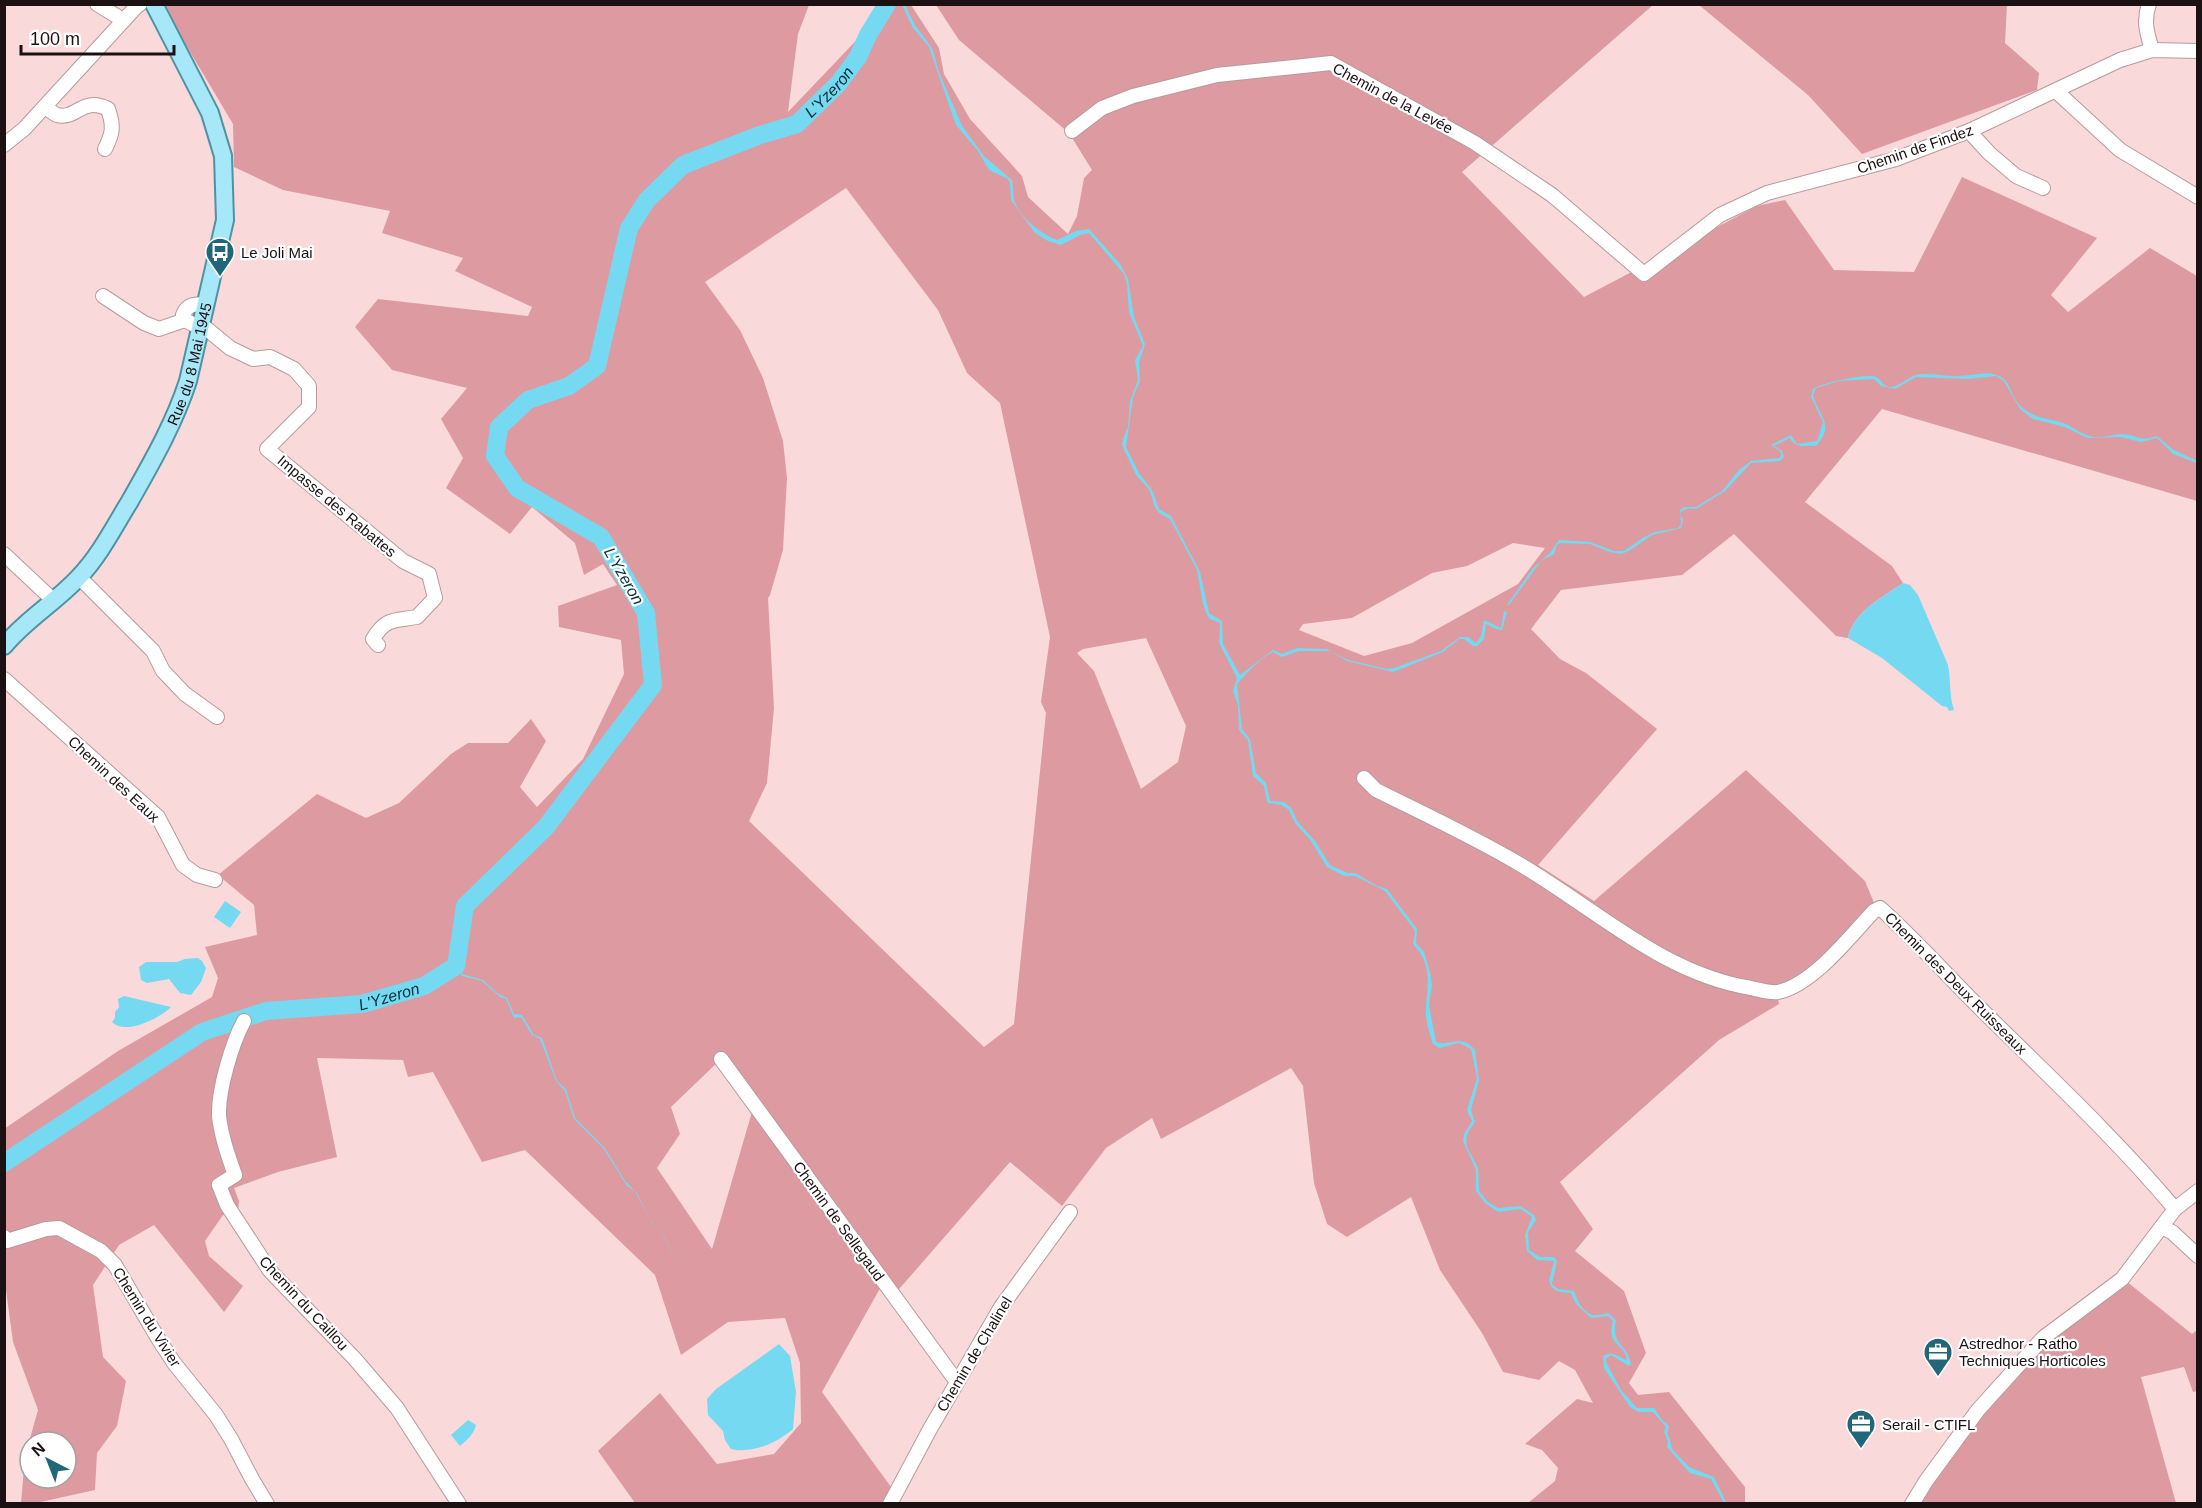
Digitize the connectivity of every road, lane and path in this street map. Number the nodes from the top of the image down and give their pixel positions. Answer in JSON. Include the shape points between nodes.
{"nodes":[{"id":1,"x":97,"y":4,"type":"edge"},
{"id":2,"x":140,"y":4,"type":"edge"},
{"id":3,"x":154,"y":4,"type":"edge"},
{"id":4,"x":2149,"y":4,"type":"edge"},
{"id":5,"x":123,"y":20,"type":"junction"},
{"id":6,"x":2152,"y":50,"type":"junction"},
{"id":7,"x":2198,"y":51,"type":"edge"},
{"id":8,"x":2056,"y":91,"type":"junction"},
{"id":9,"x":45,"y":107,"type":"junction"},
{"id":10,"x":1072,"y":130,"type":"dead end"},
{"id":11,"x":1969,"y":131,"type":"junction"},
{"id":12,"x":4,"y":145,"type":"edge"},
{"id":13,"x":105,"y":149,"type":"dead end"},
{"id":14,"x":2043,"y":188,"type":"dead end"},
{"id":15,"x":2198,"y":197,"type":"edge"},
{"id":16,"x":1644,"y":274,"type":"joint"},
{"id":17,"x":103,"y":296,"type":"dead end"},
{"id":18,"x":206,"y":304,"type":"junction"},
{"id":19,"x":185,"y":320,"type":"junction"},
{"id":20,"x":200,"y":328,"type":"junction"},
{"id":21,"x":4,"y":554,"type":"edge"},
{"id":22,"x":79,"y":577,"type":"junction"},
{"id":23,"x":53,"y":600,"type":"junction"},
{"id":24,"x":378,"y":645,"type":"dead end"},
{"id":25,"x":4,"y":646,"type":"edge"},
{"id":26,"x":4,"y":679,"type":"edge"},
{"id":27,"x":217,"y":717,"type":"dead end"},
{"id":28,"x":1364,"y":778,"type":"dead end"},
{"id":29,"x":215,"y":880,"type":"dead end"},
{"id":30,"x":244,"y":1021,"type":"dead end"},
{"id":31,"x":721,"y":1059,"type":"dead end"},
{"id":32,"x":2198,"y":1191,"type":"edge"},
{"id":33,"x":2175,"y":1209,"type":"junction"},
{"id":34,"x":1070,"y":1212,"type":"dead end"},
{"id":35,"x":2163,"y":1228,"type":"junction"},
{"id":36,"x":4,"y":1237,"type":"edge"},
{"id":37,"x":2198,"y":1256,"type":"edge"},
{"id":38,"x":957,"y":1382,"type":"junction"},
{"id":39,"x":267,"y":1503,"type":"edge"},
{"id":40,"x":459,"y":1503,"type":"edge"},
{"id":41,"x":890,"y":1503,"type":"edge"},
{"id":42,"x":1912,"y":1503,"type":"edge"}],
"edges":[{"from":1,"to":5,"type":"street"},
{"from":2,"to":5,"type":"street"},
{"from":3,"to":18,"type":"main road","name":"Rue du 8 Mai 1945","via":[[210,113],[223,156],[225,220]]},
{"from":4,"to":6,"type":"street","via":[[2145,29]]},
{"from":5,"to":9,"type":"street"},
{"from":6,"to":7,"type":"street","name":"Chemin de Findez"},
{"from":6,"to":8,"type":"street","name":"Chemin de Findez","via":[[2120,60]]},
{"from":8,"to":11,"type":"street","name":"Chemin de Findez"},
{"from":8,"to":15,"type":"street","via":[[2120,150]]},
{"from":9,"to":12,"type":"street"},
{"from":9,"to":13,"type":"street","via":[[58,115],[71,114],[89,104],[108,109],[112,134]]},
{"from":10,"to":16,"type":"street","name":"Chemin de la Levée","via":[[1102,108],[1132,96],[1217,75],[1331,63],[1504,162],[1552,195]]},
{"from":11,"to":14,"type":"street","via":[[2016,176]]},
{"from":11,"to":16,"type":"street","name":"Chemin de Findez","via":[[1896,159],[1767,193],[1720,214]]},
{"from":17,"to":19,"type":"street","via":[[159,329]]},
{"from":18,"to":19,"type":"street","via":[[188,307],[183,315]]},
{"from":18,"to":20,"type":"main road","name":"Rue du 8 Mai 1945"},
{"from":19,"to":20,"type":"street"},
{"from":20,"to":22,"type":"main road","name":"Rue du 8 Mai 1945","via":[[189,381],[165,439],[110,534]]},
{"from":20,"to":24,"type":"street","name":"Impasse des Rabattes","via":[[253,359],[270,357],[294,369],[309,386],[309,407],[267,448],[404,561],[429,574],[435,598],[417,617],[389,620],[373,639]]},
{"from":21,"to":23,"type":"street"},
{"from":22,"to":23,"type":"main road","name":"Rue du 8 Mai 1945"},
{"from":22,"to":27,"type":"street","via":[[153,651],[163,671]]},
{"from":23,"to":25,"type":"main road","name":"Rue du 8 Mai 1945"},
{"from":26,"to":29,"type":"street","name":"Chemin des Eaux","via":[[158,817],[183,865],[197,875]]},
{"from":28,"to":33,"type":"street","name":"Chemin des Deux Ruisseaux","via":[[1376,790],[1522,865],[1655,952],[1711,978],[1744,987],[1777,993],[1793,987],[1815,972],[1880,908],[2103,1129]]},
{"from":30,"to":40,"type":"street","name":"Chemin du Caillou","via":[[236,1034],[219,1103],[219,1118],[234,1175],[219,1185],[227,1205],[270,1271],[397,1408]]},
{"from":31,"to":38,"type":"street","name":"Chemin de Sellegaud"},
{"from":32,"to":33,"type":"street"},
{"from":33,"to":35,"type":"street"},
{"from":34,"to":38,"type":"street","name":"Chemin de Chalinel","via":[[1018,1281]]},
{"from":35,"to":37,"type":"street"},
{"from":35,"to":42,"type":"street","via":[[2122,1279],[2043,1338],[1978,1410]]},
{"from":36,"to":39,"type":"street","name":"Chemin du Vivier","via":[[7,1241],[59,1228],[101,1251],[115,1265],[174,1364],[216,1415]]},
{"from":38,"to":41,"type":"street","name":"Chemin de Chalinel"}]}
